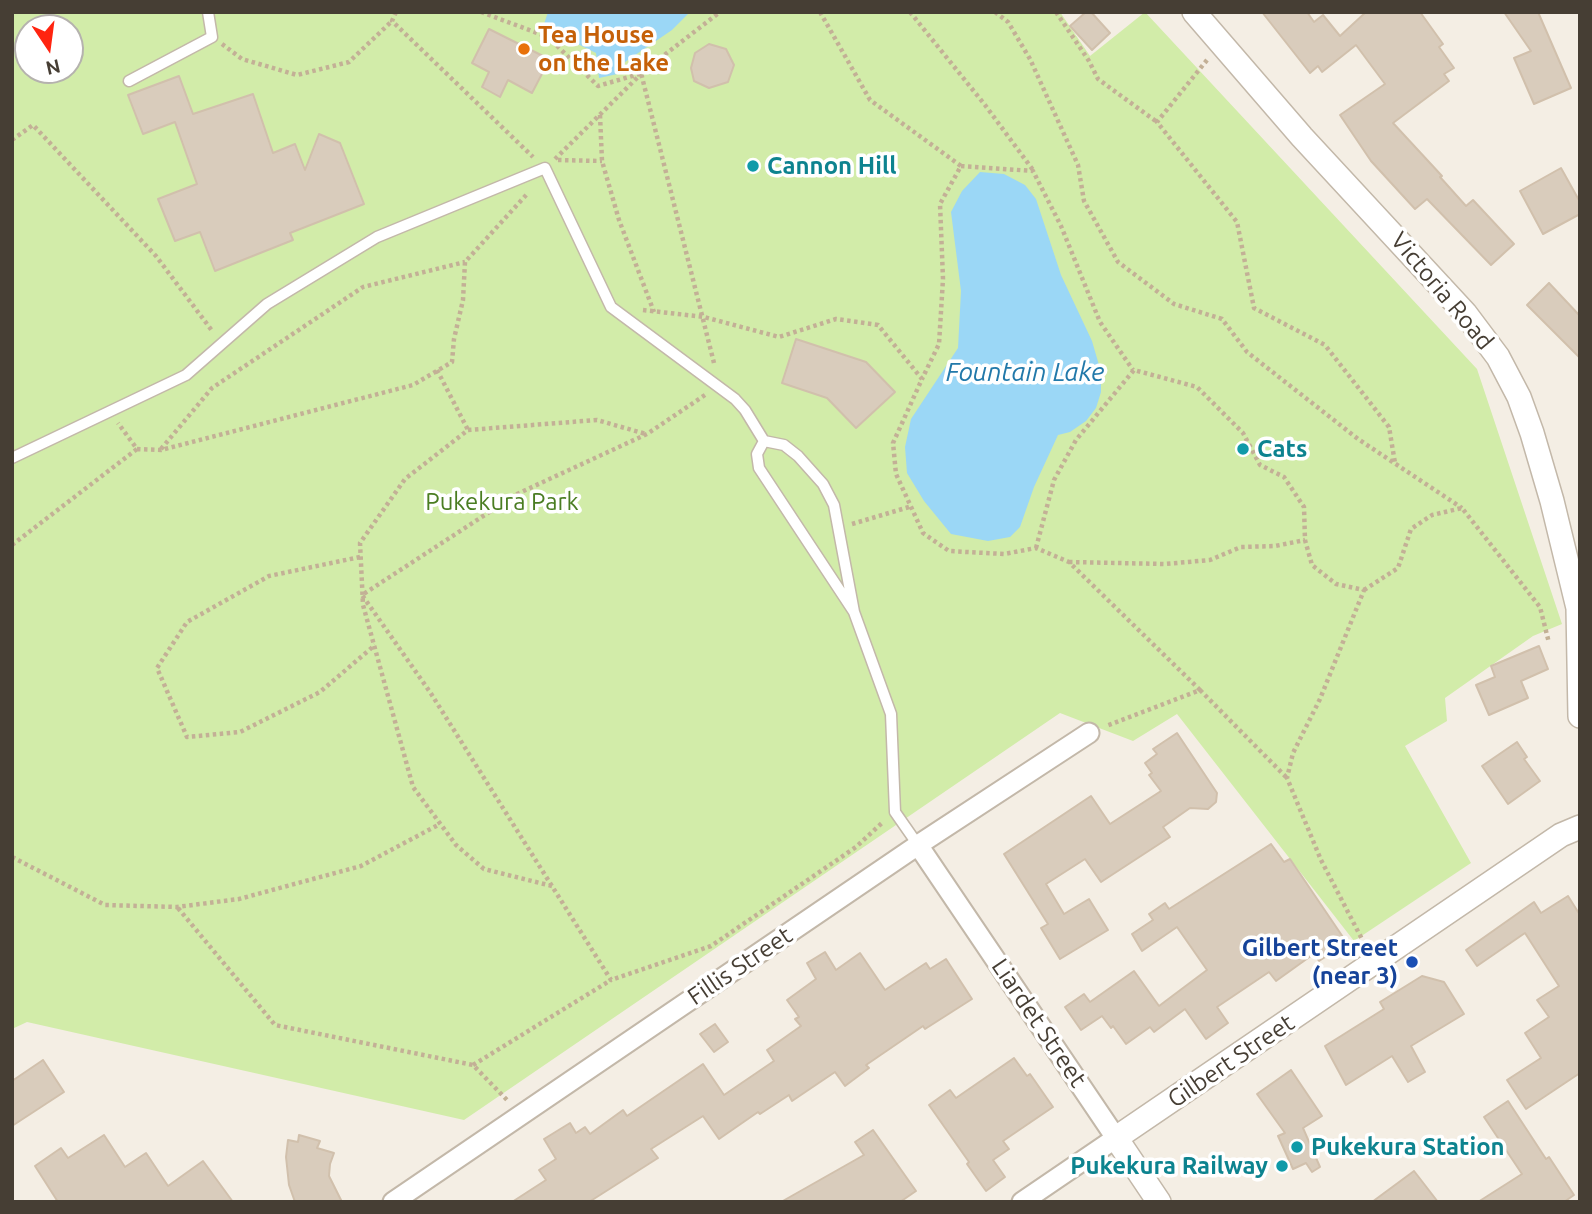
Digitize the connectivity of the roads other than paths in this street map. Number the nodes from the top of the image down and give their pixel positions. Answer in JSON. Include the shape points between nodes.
{"nodes":[{"id":1,"x":208,"y":12,"type":"edge"},
{"id":2,"x":1194,"y":12,"type":"edge"},
{"id":3,"x":130,"y":82,"type":"dead end"},
{"id":4,"x":764,"y":441,"type":"junction"},
{"id":5,"x":12,"y":457,"type":"edge"},
{"id":6,"x":854,"y":612,"type":"junction"},
{"id":7,"x":1580,"y":716,"type":"edge"},
{"id":8,"x":1088,"y":733,"type":"road end"},
{"id":9,"x":1580,"y":827,"type":"edge"},
{"id":10,"x":918,"y":845,"type":"junction"},
{"id":11,"x":1116,"y":1139,"type":"junction"},
{"id":12,"x":393,"y":1202,"type":"edge"},
{"id":13,"x":1022,"y":1202,"type":"edge"},
{"id":14,"x":1160,"y":1202,"type":"edge"}],
"edges":[{"from":1,"to":3,"type":"lane","via":[[212,37]]},
{"from":2,"to":7,"type":"street","name":"Victoria Road","via":[[1302,137],[1438,282],[1498,357],[1532,433],[1578,608]]},
{"from":4,"to":5,"type":"lane","via":[[745,410],[719,386],[611,307],[545,168],[377,237],[267,304],[186,375]]},
{"from":4,"to":6,"type":"lane","via":[[757,454],[759,468]]},
{"from":4,"to":6,"type":"lane","via":[[784,445],[823,484],[834,505]]},
{"from":6,"to":10,"type":"lane","via":[[891,714],[895,812]]},
{"from":8,"to":10,"type":"street","name":"Fillis Street"},
{"from":9,"to":11,"type":"street","name":"Gilbert Street","via":[[1561,835]]},
{"from":10,"to":11,"type":"street","name":"Liardet Street"},
{"from":10,"to":12,"type":"street","name":"Fillis Street"},
{"from":11,"to":13,"type":"street","name":"Gilbert Street"},
{"from":11,"to":14,"type":"street","name":"Liardet Street"}]}
